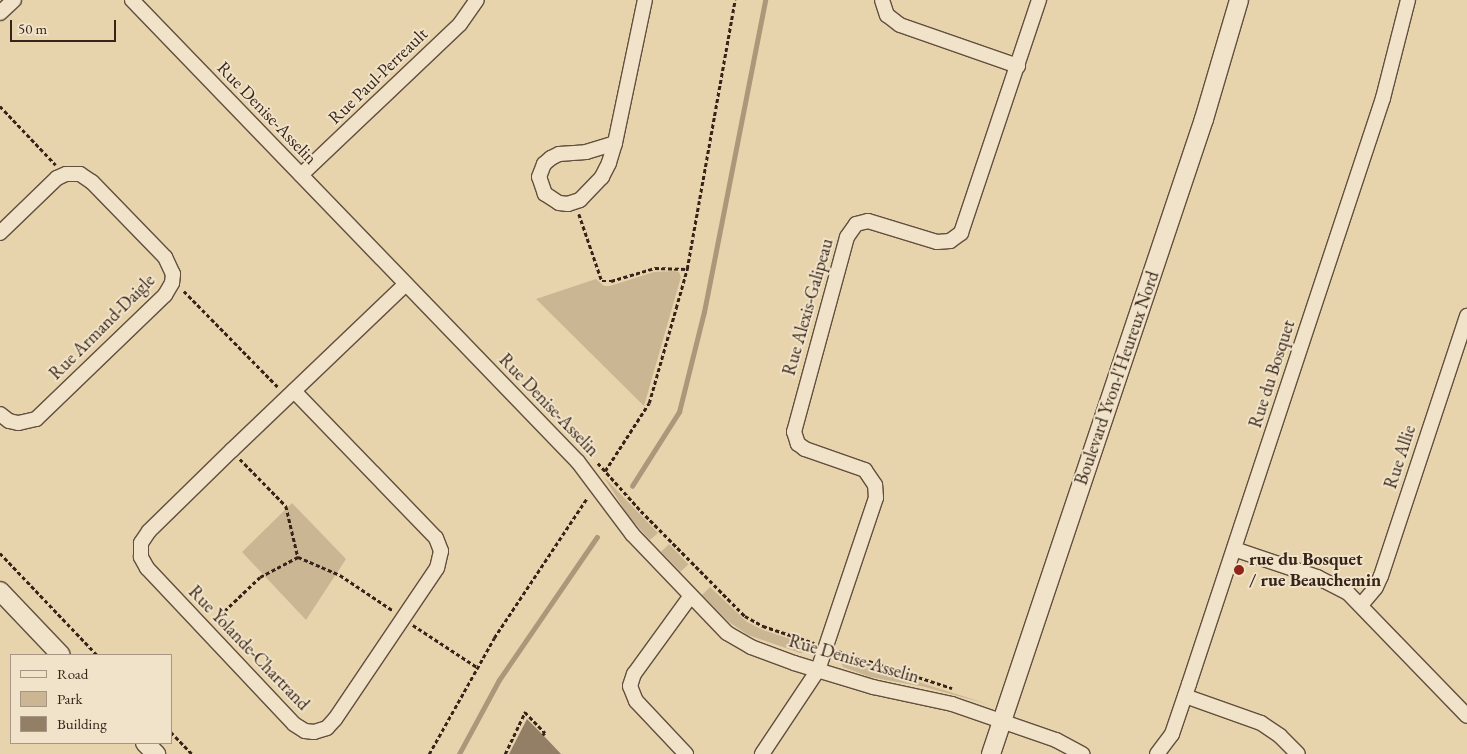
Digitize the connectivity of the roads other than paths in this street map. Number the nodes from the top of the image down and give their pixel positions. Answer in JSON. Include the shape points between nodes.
{"nodes":[{"id":1,"x":14,"y":0,"type":"edge"},
{"id":2,"x":132,"y":0,"type":"edge"},
{"id":3,"x":477,"y":0,"type":"edge"},
{"id":4,"x":645,"y":0,"type":"edge"},
{"id":5,"x":882,"y":0,"type":"edge"},
{"id":6,"x":1039,"y":0,"type":"edge"},
{"id":7,"x":1239,"y":0,"type":"edge"},
{"id":8,"x":1408,"y":0,"type":"edge"},
{"id":9,"x":0,"y":13,"type":"edge"},
{"id":10,"x":1018,"y":66,"type":"junction"},
{"id":11,"x":614,"y":143,"type":"junction"},
{"id":12,"x":301,"y":175,"type":"junction"},
{"id":13,"x":0,"y":233,"type":"edge"},
{"id":14,"x":406,"y":284,"type":"junction"},
{"id":15,"x":1467,"y":316,"type":"edge"},
{"id":16,"x":291,"y":394,"type":"junction"},
{"id":17,"x":0,"y":414,"type":"edge"},
{"id":18,"x":1234,"y":549,"type":"junction"},
{"id":19,"x":0,"y":591,"type":"edge"},
{"id":20,"x":690,"y":596,"type":"junction"},
{"id":21,"x":1361,"y":605,"type":"junction"},
{"id":22,"x":61,"y":654,"type":"edge"},
{"id":23,"x":818,"y":670,"type":"junction"},
{"id":24,"x":1185,"y":696,"type":"junction"},
{"id":25,"x":1467,"y":716,"type":"edge"},
{"id":26,"x":1003,"y":722,"type":"junction"},
{"id":27,"x":146,"y":744,"type":"edge"},
{"id":28,"x":156,"y":754,"type":"edge"},
{"id":29,"x":686,"y":754,"type":"edge"},
{"id":30,"x":762,"y":754,"type":"edge"},
{"id":31,"x":991,"y":754,"type":"edge"},
{"id":32,"x":1082,"y":754,"type":"edge"},
{"id":33,"x":1157,"y":754,"type":"edge"},
{"id":34,"x":1298,"y":754,"type":"edge"}],
"edges":[{"from":1,"to":9,"type":"street"},
{"from":2,"to":12,"type":"street","name":"Rue Denise-Asselin"},
{"from":3,"to":12,"type":"street","name":"Rue Paul-Perreault","via":[[460,24]]},
{"from":4,"to":11,"type":"street"},
{"from":5,"to":10,"type":"street","via":[[887,15],[900,25]]},
{"from":6,"to":10,"type":"street","name":"Rue Alexis-Galipeau"},
{"from":7,"to":26,"type":"street","name":"Boulevard Yvon-l'Heureux Nord","via":[[1204,119]]},
{"from":8,"to":18,"type":"street","name":"Rue du Bosquet","via":[[1383,98]]},
{"from":10,"to":23,"type":"street","name":"Rue Alexis-Galipeau","via":[[965,226],[958,236],[950,241],[937,242],[868,221],[856,224],[847,237],[794,432],[798,444],[805,449],[865,470],[874,481],[877,494]]},
{"from":11,"to":11,"type":"street","via":[[551,158],[544,164],[539,177],[544,194],[559,203],[580,200],[602,177]]},
{"from":12,"to":14,"type":"street","name":"Rue Denise-Asselin"},
{"from":13,"to":17,"type":"street","name":"Rue Armand-Daigle","via":[[57,178],[70,173],[80,174],[92,181],[165,257],[173,274],[165,295],[36,419],[18,424]]},
{"from":14,"to":16,"type":"street","name":"Rue Yolande-Chartrand"},
{"from":14,"to":20,"type":"street","name":"Rue Denise-Asselin","via":[[582,466],[632,534]]},
{"from":15,"to":21,"type":"street","name":"Rue Allie","via":[[1381,576]]},
{"from":16,"to":16,"type":"street","name":"Rue Yolande-Chartrand","via":[[148,532],[140,552],[147,568],[294,724],[314,732],[327,728],[335,719],[437,568],[441,551],[432,533]]},
{"from":18,"to":21,"type":"street","via":[[1333,584]]},
{"from":18,"to":24,"type":"street","name":"Rue du Bosquet"},
{"from":19,"to":22,"type":"street"},
{"from":20,"to":23,"type":"street","name":"Rue Denise-Asselin","via":[[720,627],[743,643]]},
{"from":20,"to":29,"type":"street","via":[[634,674],[630,686],[634,698]]},
{"from":21,"to":25,"type":"street"},
{"from":23,"to":26,"type":"street","name":"Rue Denise-Asselin","via":[[873,687],[937,700]]},
{"from":23,"to":30,"type":"street"},
{"from":24,"to":33,"type":"street","name":"Rue du Bosquet","via":[[1172,734]]},
{"from":24,"to":34,"type":"street","via":[[1261,723]]},
{"from":26,"to":31,"type":"street","name":"Boulevard Yvon-l'Heureux Nord"},
{"from":26,"to":32,"type":"street","name":"Rue Denise-Asselin","via":[[1056,740]]},
{"from":27,"to":28,"type":"street"}]}
